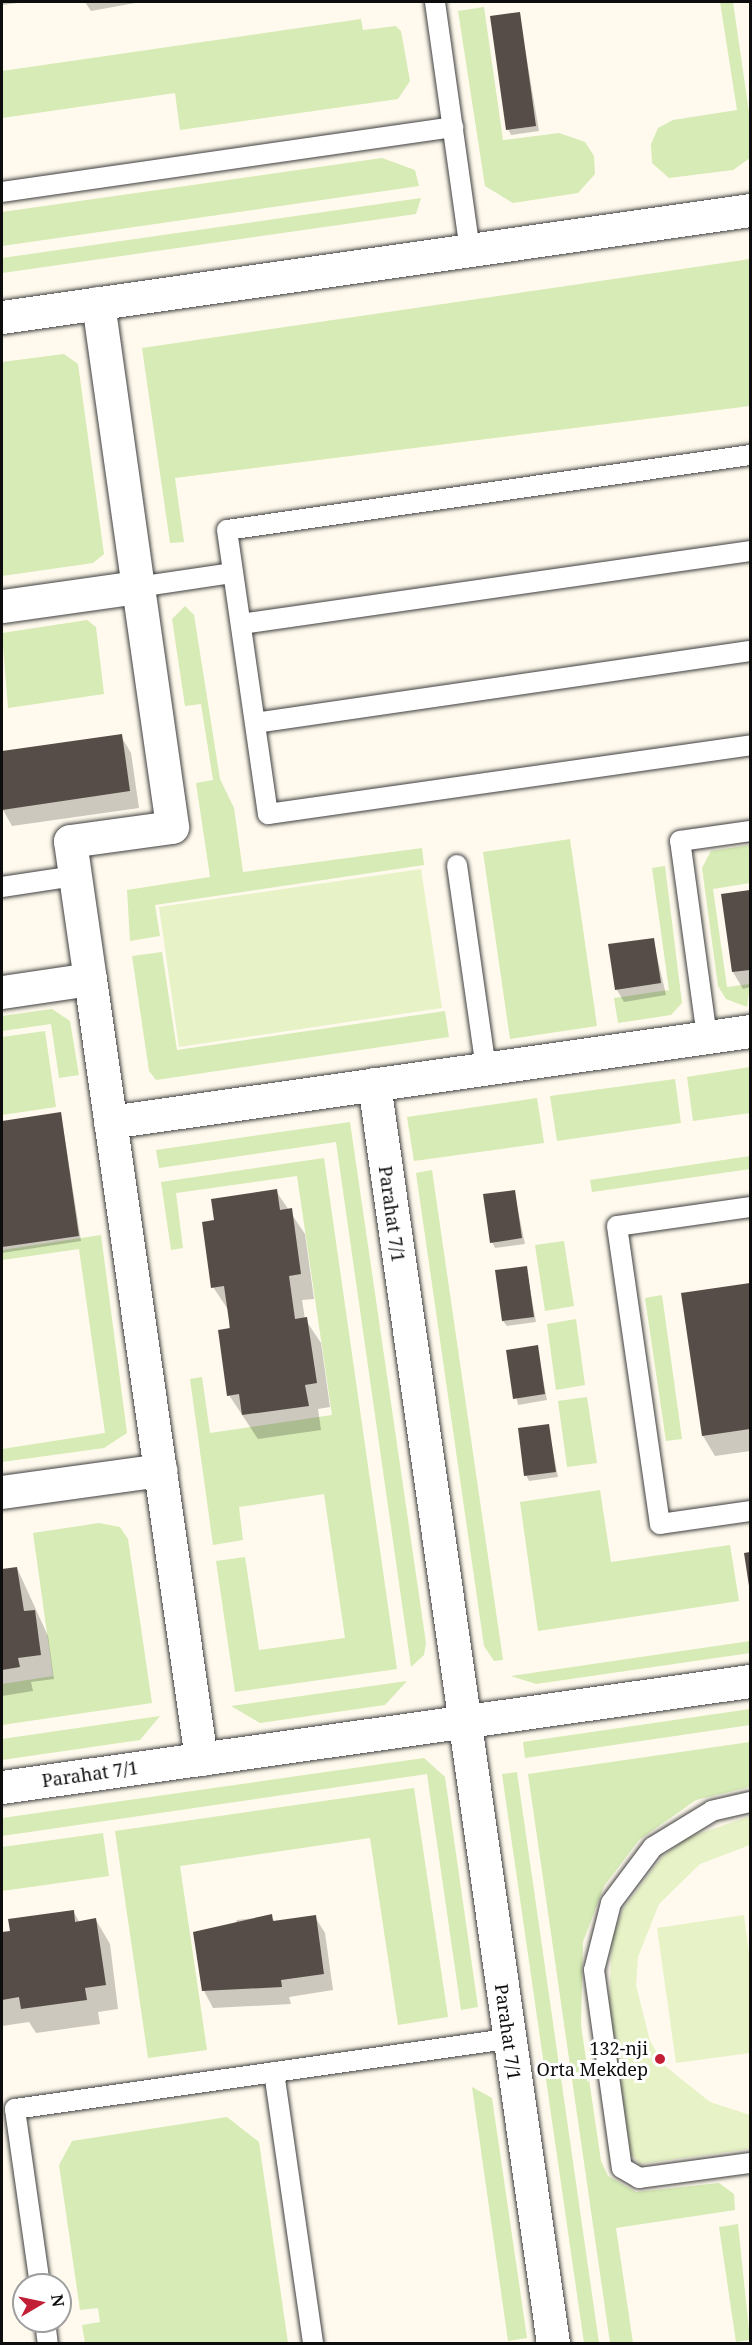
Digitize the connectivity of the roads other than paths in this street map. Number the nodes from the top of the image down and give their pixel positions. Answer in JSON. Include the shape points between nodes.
{"nodes":[{"id":1,"x":435,"y":2,"type":"edge"},
{"id":2,"x":453,"y":127,"type":"junction"},
{"id":3,"x":2,"y":192,"type":"edge"},
{"id":4,"x":750,"y":210,"type":"edge"},
{"id":5,"x":470,"y":250,"type":"junction"},
{"id":6,"x":98,"y":303,"type":"junction"},
{"id":7,"x":2,"y":317,"type":"edge"},
{"id":8,"x":750,"y":455,"type":"edge"},
{"id":9,"x":750,"y":551,"type":"edge"},
{"id":10,"x":233,"y":573,"type":"junction"},
{"id":11,"x":138,"y":587,"type":"junction"},
{"id":12,"x":2,"y":606,"type":"edge"},
{"id":13,"x":241,"y":624,"type":"junction"},
{"id":14,"x":750,"y":651,"type":"edge"},
{"id":15,"x":255,"y":723,"type":"junction"},
{"id":16,"x":750,"y":745,"type":"edge"},
{"id":17,"x":750,"y":831,"type":"edge"},
{"id":18,"x":457,"y":865,"type":"dead end"},
{"id":19,"x":75,"y":876,"type":"junction"},
{"id":20,"x":2,"y":887,"type":"edge"},
{"id":21,"x":90,"y":979,"type":"junction"},
{"id":22,"x":2,"y":992,"type":"edge"},
{"id":23,"x":750,"y":1030,"type":"edge"},
{"id":24,"x":707,"y":1037,"type":"junction"},
{"id":25,"x":486,"y":1068,"type":"junction"},
{"id":26,"x":374,"y":1084,"type":"junction"},
{"id":27,"x":110,"y":1122,"type":"junction"},
{"id":28,"x":750,"y":1207,"type":"edge"},
{"id":29,"x":160,"y":1470,"type":"junction"},
{"id":30,"x":2,"y":1492,"type":"edge"},
{"id":31,"x":750,"y":1510,"type":"edge"},
{"id":32,"x":750,"y":1681,"type":"edge"},
{"id":33,"x":464,"y":1721,"type":"junction"},
{"id":34,"x":201,"y":1759,"type":"junction"},
{"id":35,"x":2,"y":1787,"type":"edge"},
{"id":36,"x":750,"y":1802,"type":"edge"},
{"id":37,"x":509,"y":2039,"type":"junction"},
{"id":38,"x":274,"y":2072,"type":"junction"},
{"id":39,"x":750,"y":2169,"type":"edge"},
{"id":40,"x":38,"y":2273,"type":"edge"},
{"id":41,"x":313,"y":2343,"type":"edge"},
{"id":42,"x":552,"y":2343,"type":"edge"}],
"edges":[{"from":1,"to":2,"type":"lane"},
{"from":2,"to":3,"type":"lane"},
{"from":2,"to":5,"type":"lane"},
{"from":4,"to":5,"type":"street"},
{"from":5,"to":6,"type":"street"},
{"from":6,"to":7,"type":"street"},
{"from":6,"to":11,"type":"street"},
{"from":8,"to":10,"type":"lane","via":[[227,530]]},
{"from":9,"to":13,"type":"lane"},
{"from":10,"to":11,"type":"lane"},
{"from":10,"to":13,"type":"lane"},
{"from":11,"to":12,"type":"street"},
{"from":11,"to":19,"type":"street","via":[[172,827],[70,841]]},
{"from":13,"to":15,"type":"lane"},
{"from":14,"to":15,"type":"lane"},
{"from":15,"to":16,"type":"lane","via":[[268,814]]},
{"from":17,"to":24,"type":"lane","via":[[680,841]]},
{"from":18,"to":25,"type":"lane"},
{"from":19,"to":20,"type":"lane"},
{"from":19,"to":21,"type":"street"},
{"from":21,"to":22,"type":"street"},
{"from":21,"to":27,"type":"street"},
{"from":23,"to":24,"type":"street"},
{"from":24,"to":25,"type":"street"},
{"from":25,"to":26,"type":"street"},
{"from":26,"to":27,"type":"street"},
{"from":26,"to":33,"type":"street","name":"Parahat 7/1"},
{"from":27,"to":29,"type":"street"},
{"from":28,"to":31,"type":"lane","via":[[617,1226],[660,1524]]},
{"from":29,"to":30,"type":"street"},
{"from":29,"to":34,"type":"street"},
{"from":32,"to":33,"type":"street","name":"Parahat 7/1"},
{"from":33,"to":34,"type":"street","name":"Parahat 7/1"},
{"from":33,"to":37,"type":"street","name":"Parahat 7/1"},
{"from":34,"to":35,"type":"street","name":"Parahat 7/1"},
{"from":36,"to":39,"type":"lane","via":[[712,1811],[653,1846],[611,1903],[594,1970],[622,2168],[639,2178]]},
{"from":37,"to":38,"type":"lane"},
{"from":37,"to":42,"type":"street","name":"Parahat 7/1"},
{"from":38,"to":40,"type":"lane","via":[[15,2109]]},
{"from":38,"to":41,"type":"lane"}]}
